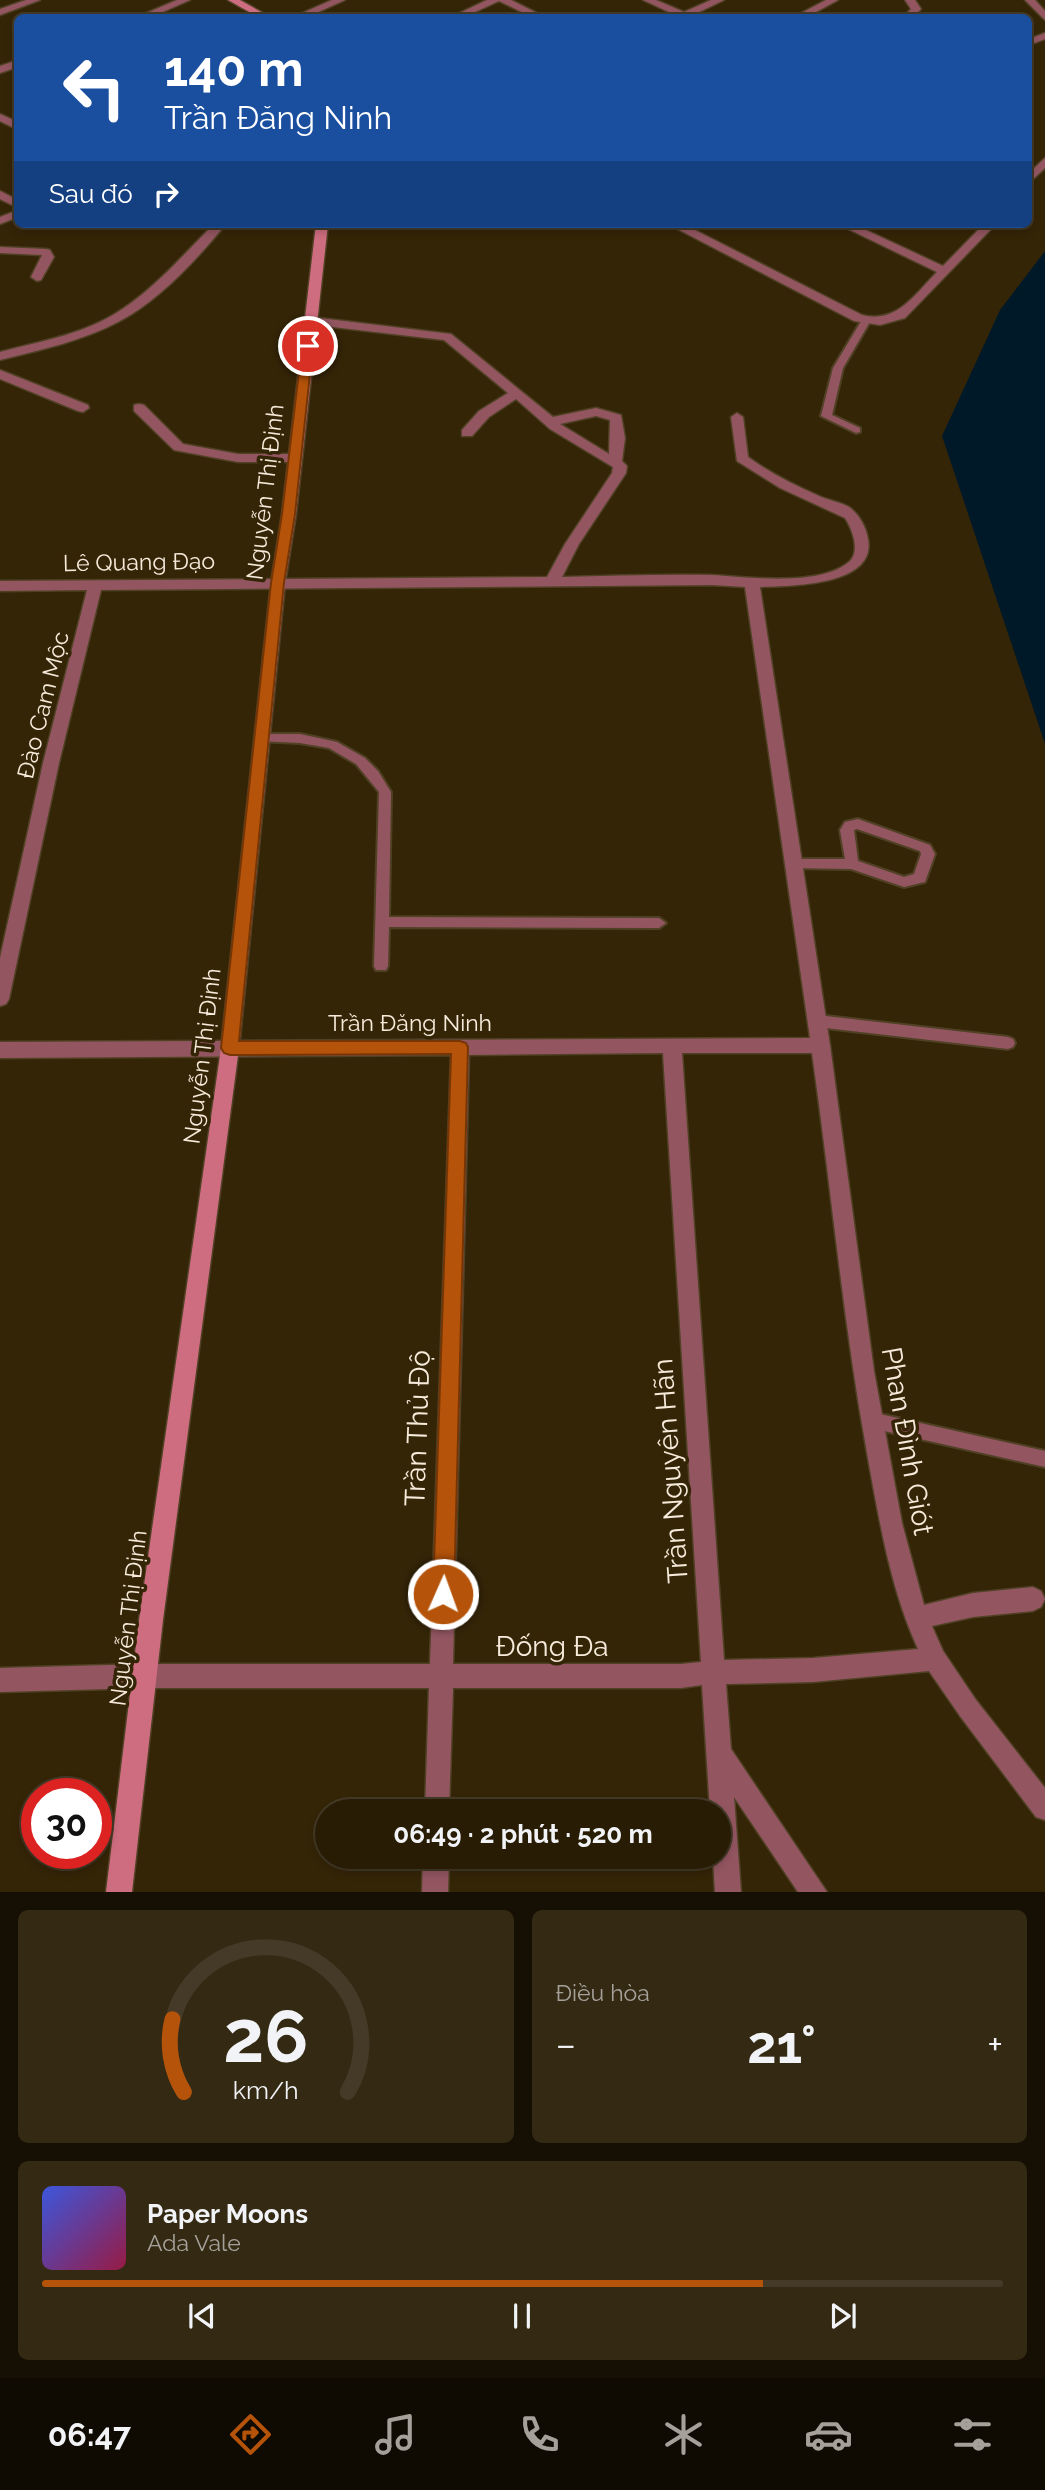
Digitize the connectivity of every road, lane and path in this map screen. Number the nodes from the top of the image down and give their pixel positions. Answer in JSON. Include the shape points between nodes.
{"nodes":[{"id":1,"x":35,"y":0,"type":"edge"},
{"id":2,"x":185,"y":0,"type":"edge"},
{"id":3,"x":233,"y":0,"type":"edge"},
{"id":4,"x":341,"y":0,"type":"edge"},
{"id":5,"x":495,"y":0,"type":"edge"},
{"id":6,"x":503,"y":0,"type":"edge"},
{"id":7,"x":648,"y":0,"type":"edge"},
{"id":8,"x":719,"y":0,"type":"edge"},
{"id":9,"x":834,"y":0,"type":"edge"},
{"id":10,"x":909,"y":0,"type":"edge"},
{"id":11,"x":1030,"y":0,"type":"edge"},
{"id":12,"x":0,"y":12,"type":"edge"},
{"id":13,"x":149,"y":14,"type":"edge"},
{"id":14,"x":260,"y":14,"type":"edge"},
{"id":15,"x":305,"y":14,"type":"edge"},
{"id":16,"x":462,"y":14,"type":"edge"},
{"id":17,"x":534,"y":14,"type":"edge"},
{"id":18,"x":683,"y":14,"type":"edge"},
{"id":19,"x":692,"y":14,"type":"edge"},
{"id":20,"x":804,"y":14,"type":"edge"},
{"id":21,"x":910,"y":14,"type":"edge"},
{"id":22,"x":1045,"y":17,"type":"edge"},
{"id":23,"x":1045,"y":162,"type":"edge"},
{"id":24,"x":1032,"y":177,"type":"edge"},
{"id":25,"x":216,"y":228,"type":"edge"},
{"id":26,"x":322,"y":228,"type":"edge"},
{"id":27,"x":682,"y":228,"type":"edge"},
{"id":28,"x":853,"y":228,"type":"edge"},
{"id":29,"x":986,"y":228,"type":"edge"},
{"id":30,"x":0,"y":250,"type":"edge"},
{"id":31,"x":945,"y":271,"type":"junction"},
{"id":32,"x":37,"y":277,"type":"dead end"},
{"id":33,"x":866,"y":320,"type":"junction"},
{"id":34,"x":311,"y":321,"type":"junction"},
{"id":35,"x":0,"y":356,"type":"edge"},
{"id":36,"x":0,"y":374,"type":"edge"},
{"id":37,"x":515,"y":394,"type":"junction"},
{"id":38,"x":83,"y":408,"type":"dead end"},
{"id":39,"x":139,"y":408,"type":"dead end"},
{"id":40,"x":737,"y":417,"type":"dead end"},
{"id":41,"x":550,"y":422,"type":"junction"},
{"id":42,"x":856,"y":430,"type":"dead end"},
{"id":43,"x":467,"y":433,"type":"dead end"},
{"id":44,"x":295,"y":458,"type":"junction"},
{"id":45,"x":615,"y":461,"type":"junction"},
{"id":46,"x":552,"y":581,"type":"junction"},
{"id":47,"x":278,"y":583,"type":"junction"},
{"id":48,"x":751,"y":583,"type":"junction"},
{"id":49,"x":0,"y":586,"type":"edge"},
{"id":50,"x":95,"y":586,"type":"junction"},
{"id":51,"x":261,"y":738,"type":"junction"},
{"id":52,"x":793,"y":864,"type":"junction"},
{"id":53,"x":852,"y":864,"type":"junction"},
{"id":54,"x":382,"y":922,"type":"junction"},
{"id":55,"x":659,"y":923,"type":"dead end"},
{"id":56,"x":381,"y":966,"type":"dead end"},
{"id":57,"x":0,"y":999,"type":"edge"},
{"id":58,"x":817,"y":1021,"type":"junction"},
{"id":59,"x":1008,"y":1043,"type":"dead end"},
{"id":60,"x":821,"y":1045,"type":"junction"},
{"id":61,"x":672,"y":1046,"type":"junction"},
{"id":62,"x":460,"y":1047,"type":"junction"},
{"id":63,"x":230,"y":1048,"type":"junction"},
{"id":64,"x":0,"y":1049,"type":"edge"},
{"id":65,"x":871,"y":1420,"type":"junction"},
{"id":66,"x":1045,"y":1459,"type":"edge"},
{"id":67,"x":1033,"y":1599,"type":"dead end"},
{"id":68,"x":916,"y":1618,"type":"junction"},
{"id":69,"x":935,"y":1659,"type":"junction"},
{"id":70,"x":713,"y":1672,"type":"junction"},
{"id":71,"x":441,"y":1675,"type":"junction"},
{"id":72,"x":145,"y":1676,"type":"junction"},
{"id":73,"x":0,"y":1680,"type":"edge"},
{"id":74,"x":719,"y":1752,"type":"junction"},
{"id":75,"x":437,"y":1799,"type":"edge"},
{"id":76,"x":1045,"y":1808,"type":"edge"},
{"id":77,"x":436,"y":1869,"type":"edge"},
{"id":78,"x":119,"y":1892,"type":"edge"},
{"id":79,"x":435,"y":1892,"type":"edge"},
{"id":80,"x":728,"y":1892,"type":"edge"},
{"id":81,"x":814,"y":1892,"type":"edge"}],
"edges":[{"from":1,"to":12,"type":"street"},
{"from":2,"to":13,"type":"street"},
{"from":3,"to":14,"type":"street"},
{"from":4,"to":15,"type":"street"},
{"from":5,"to":16,"type":"street"},
{"from":6,"to":17,"type":"street"},
{"from":7,"to":18,"type":"street"},
{"from":8,"to":19,"type":"street"},
{"from":9,"to":20,"type":"street"},
{"from":10,"to":21,"type":"street","via":[[916,9]]},
{"from":11,"to":22,"type":"street"},
{"from":23,"to":24,"type":"street"},
{"from":25,"to":35,"type":"street","via":[[160,284],[118,317]]},
{"from":26,"to":34,"type":"street","name":"Nguyễn Thị Định"},
{"from":27,"to":33,"type":"street"},
{"from":28,"to":31,"type":"street"},
{"from":29,"to":31,"type":"street"},
{"from":30,"to":32,"type":"street","via":[[46,252],[48,257]]},
{"from":31,"to":33,"type":"street","via":[[901,315],[889,321]]},
{"from":33,"to":42,"type":"lane","via":[[838,368],[826,416]]},
{"from":34,"to":37,"type":"street","via":[[447,337]]},
{"from":34,"to":44,"type":"street","name":"Nguyễn Thị Định"},
{"from":36,"to":38,"type":"street"},
{"from":37,"to":41,"type":"street"},
{"from":37,"to":43,"type":"street","via":[[494,406]]},
{"from":39,"to":44,"type":"street","via":[[178,447],[238,458]]},
{"from":40,"to":48,"type":"street","name":"Lê Quang Đạo","via":[[742,458],[852,516],[863,543],[861,556],[835,575]]},
{"from":41,"to":45,"type":"street"},
{"from":41,"to":45,"type":"street","via":[[596,412],[616,418]]},
{"from":44,"to":47,"type":"street","name":"Nguyễn Thị Định"},
{"from":45,"to":46,"type":"street","via":[[619,473]]},
{"from":46,"to":47,"type":"street","name":"Lê Quang Đạo"},
{"from":46,"to":48,"type":"street","name":"Lê Quang Đạo"},
{"from":47,"to":50,"type":"street","name":"Lê Quang Đạo"},
{"from":47,"to":51,"type":"street","name":"Nguyễn Thị Định"},
{"from":48,"to":52,"type":"street","name":"Phan Đình Giót"},
{"from":49,"to":50,"type":"street","name":"Lê Quang Đạo"},
{"from":50,"to":57,"type":"street","name":"Đào Cam Mộc"},
{"from":51,"to":54,"type":"lane","via":[[331,742],[356,755],[374,774],[385,792]]},
{"from":51,"to":63,"type":"street","name":"Nguyễn Thị Định"},
{"from":52,"to":53,"type":"lane"},
{"from":52,"to":58,"type":"street","name":"Phan Đình Giót"},
{"from":53,"to":53,"type":"lane","via":[[850,825],[918,844],[928,854],[920,878],[904,882]]},
{"from":54,"to":55,"type":"lane"},
{"from":54,"to":56,"type":"lane"},
{"from":58,"to":59,"type":"lane"},
{"from":58,"to":60,"type":"street","name":"Phan Đình Giót"},
{"from":60,"to":61,"type":"street","name":"Trần Đăng Ninh"},
{"from":60,"to":65,"type":"street","name":"Phan Đình Giót"},
{"from":61,"to":62,"type":"street","name":"Trần Đăng Ninh"},
{"from":61,"to":70,"type":"street","name":"Trần Nguyên Hãn"},
{"from":62,"to":63,"type":"street","name":"Trần Đăng Ninh"},
{"from":62,"to":71,"type":"street","name":"Trần Thủ Độ"},
{"from":63,"to":64,"type":"street","name":"Trần Đăng Ninh"},
{"from":63,"to":72,"type":"street","name":"Nguyễn Thị Định"},
{"from":65,"to":66,"type":"lane"},
{"from":65,"to":68,"type":"street","name":"Phan Đình Giót"},
{"from":67,"to":68,"type":"street","via":[[973,1605]]},
{"from":68,"to":69,"type":"street","name":"Phan Đình Giót"},
{"from":69,"to":70,"type":"street","name":"Đống Đa","via":[[813,1671]]},
{"from":69,"to":76,"type":"street","name":"Phan Đình Giót"},
{"from":70,"to":71,"type":"street","name":"Đống Đa","via":[[681,1676]]},
{"from":70,"to":74,"type":"street","name":"Trần Nguyên Hãn"},
{"from":71,"to":72,"type":"street","name":"Đống Đa"},
{"from":71,"to":75,"type":"street","name":"Trần Thủ Độ"},
{"from":72,"to":73,"type":"street","name":"Đống Đa"},
{"from":72,"to":78,"type":"street","name":"Nguyễn Thị Định"},
{"from":74,"to":80,"type":"street","name":"Trần Nguyên Hãn"},
{"from":74,"to":81,"type":"street"},
{"from":77,"to":79,"type":"street"}]}
